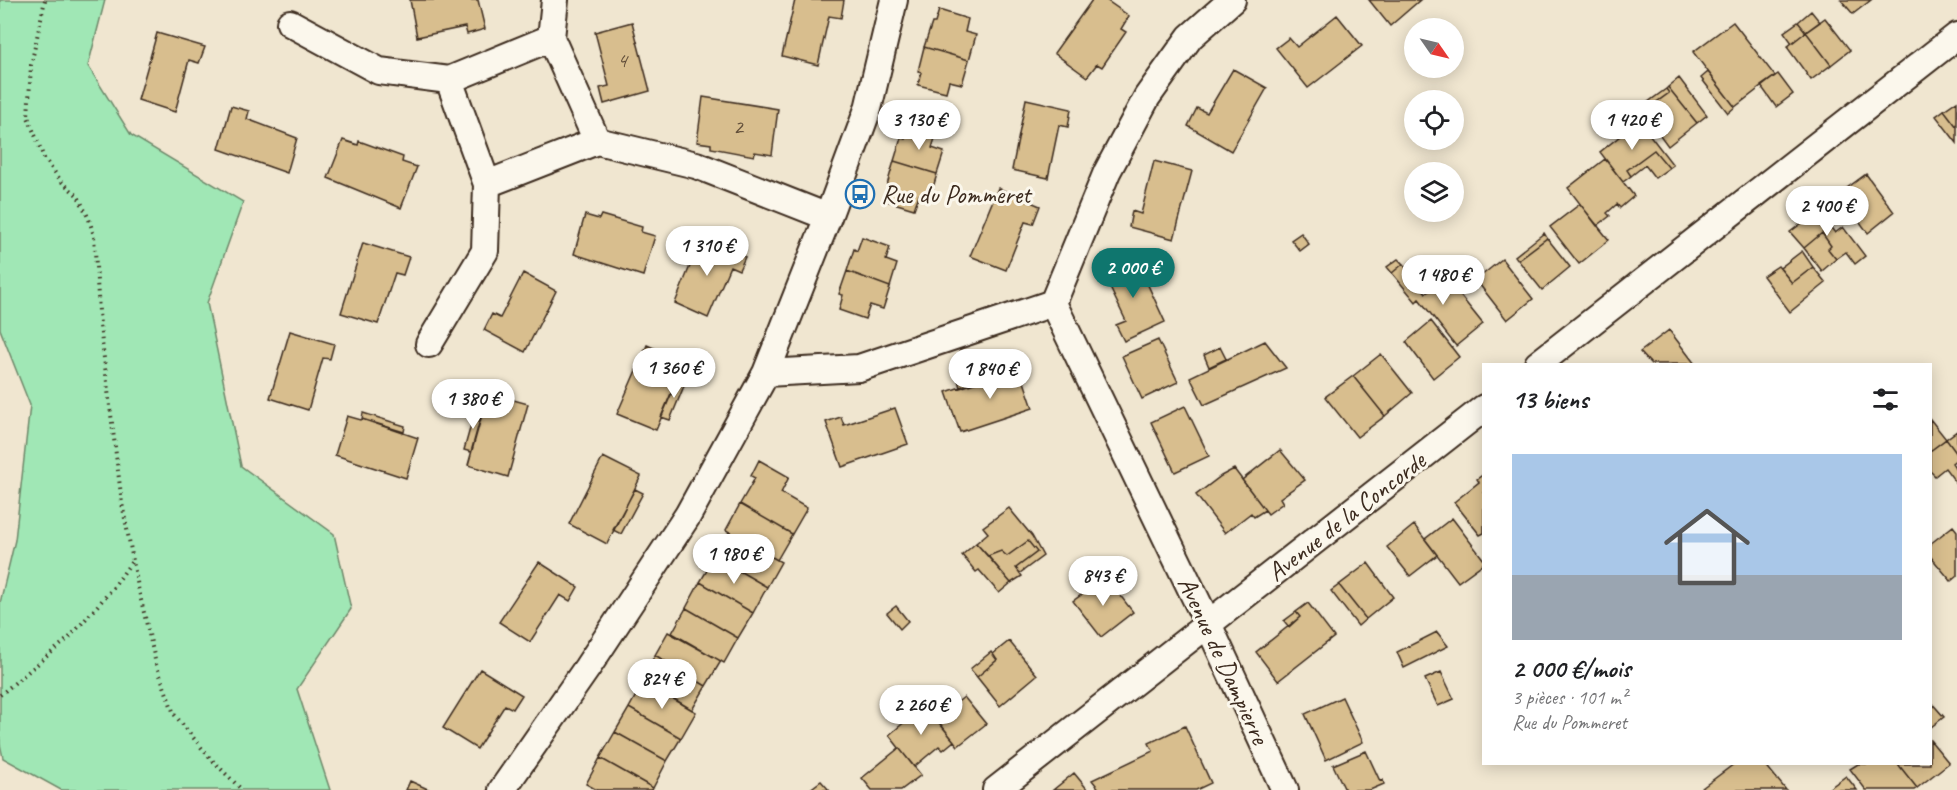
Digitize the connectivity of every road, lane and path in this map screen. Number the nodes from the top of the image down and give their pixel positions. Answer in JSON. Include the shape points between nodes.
{"nodes":[{"id":1,"x":45,"y":0,"type":"edge"},
{"id":2,"x":555,"y":0,"type":"edge"},
{"id":3,"x":894,"y":0,"type":"edge"},
{"id":4,"x":1232,"y":0,"type":"edge"},
{"id":5,"x":290,"y":23,"type":"dead end"},
{"id":6,"x":1957,"y":36,"type":"edge"},
{"id":7,"x":551,"y":38,"type":"junction"},
{"id":8,"x":449,"y":80,"type":"junction"},
{"id":9,"x":597,"y":141,"type":"junction"},
{"id":10,"x":488,"y":184,"type":"junction"},
{"id":11,"x":828,"y":217,"type":"junction"},
{"id":12,"x":1053,"y":303,"type":"junction"},
{"id":13,"x":429,"y":344,"type":"dead end"},
{"id":14,"x":1539,"y":363,"type":"edge"},
{"id":15,"x":766,"y":373,"type":"junction"},
{"id":16,"x":1482,"y":410,"type":"edge"},
{"id":17,"x":133,"y":560,"type":"junction"},
{"id":18,"x":1208,"y":624,"type":"junction"},
{"id":19,"x":0,"y":696,"type":"edge"},
{"id":20,"x":242,"y":790,"type":"edge"},
{"id":21,"x":502,"y":790,"type":"edge"},
{"id":22,"x":996,"y":790,"type":"edge"},
{"id":23,"x":1285,"y":790,"type":"edge"}],
"edges":[{"from":1,"to":17,"type":"path","via":[[31,65],[28,117],[44,158],[78,196],[94,236],[99,326]]},
{"from":2,"to":7,"type":"street"},
{"from":3,"to":11,"type":"street","via":[[868,109]]},
{"from":4,"to":12,"type":"street","via":[[1190,37],[1147,97],[1107,172]]},
{"from":5,"to":8,"type":"street","via":[[379,71]]},
{"from":6,"to":14,"type":"street"},
{"from":7,"to":8,"type":"street"},
{"from":7,"to":9,"type":"street"},
{"from":8,"to":10,"type":"street"},
{"from":9,"to":10,"type":"street"},
{"from":9,"to":11,"type":"street","via":[[696,165]]},
{"from":10,"to":13,"type":"street","via":[[485,251]]},
{"from":11,"to":15,"type":"street"},
{"from":12,"to":15,"type":"street","via":[[859,368]]},
{"from":12,"to":18,"type":"street","name":"Avenue de Dampierre"},
{"from":15,"to":21,"type":"street","via":[[688,515]]},
{"from":16,"to":18,"type":"street","name":"Avenue de la Concorde"},
{"from":17,"to":19,"type":"path","via":[[69,638]]},
{"from":17,"to":20,"type":"path","via":[[156,664],[174,714]]},
{"from":18,"to":22,"type":"street","name":"Avenue de la Concorde"},
{"from":18,"to":23,"type":"street","name":"Avenue de Dampierre"}]}
